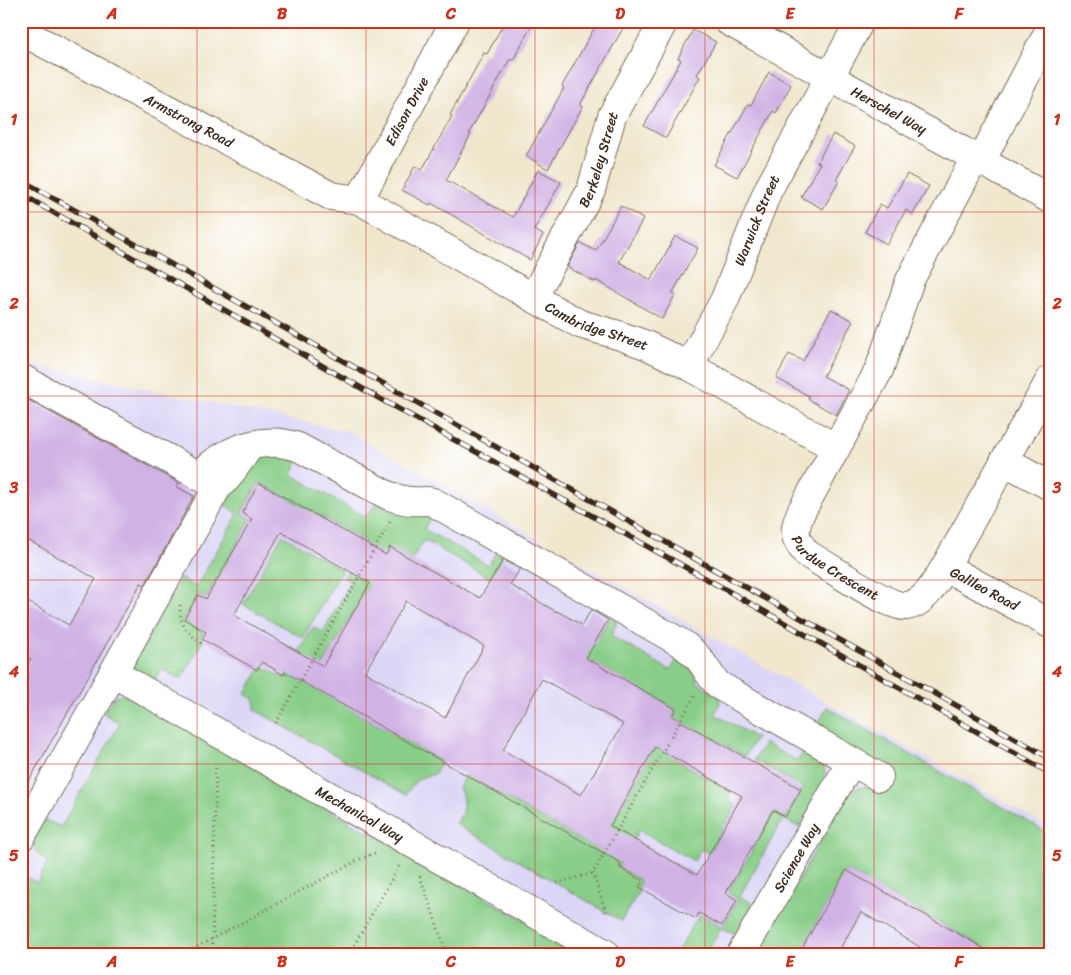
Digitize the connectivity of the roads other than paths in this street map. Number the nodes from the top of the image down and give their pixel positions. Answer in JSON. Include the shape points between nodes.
{"nodes":[{"id":1,"x":455,"y":21,"type":"edge"},
{"id":2,"x":664,"y":21,"type":"edge"},
{"id":3,"x":728,"y":21,"type":"edge"},
{"id":4,"x":860,"y":21,"type":"edge"},
{"id":5,"x":1050,"y":29,"type":"edge"},
{"id":6,"x":21,"y":31,"type":"edge"},
{"id":7,"x":829,"y":77,"type":"junction"},
{"id":8,"x":978,"y":160,"type":"junction"},
{"id":9,"x":1050,"y":199,"type":"edge"},
{"id":10,"x":360,"y":200,"type":"junction"},
{"id":11,"x":533,"y":298,"type":"junction"},
{"id":12,"x":689,"y":366,"type":"junction"},
{"id":13,"x":21,"y":378,"type":"edge"},
{"id":14,"x":1050,"y":380,"type":"edge"},
{"id":15,"x":836,"y":448,"type":"junction"},
{"id":16,"x":1004,"y":461,"type":"junction"},
{"id":17,"x":209,"y":481,"type":"junction"},
{"id":18,"x":1050,"y":486,"type":"edge"},
{"id":19,"x":945,"y":566,"type":"junction"},
{"id":20,"x":1050,"y":624,"type":"edge"},
{"id":21,"x":113,"y":673,"type":"junction"},
{"id":22,"x":851,"y":762,"type":"junction"},
{"id":23,"x":879,"y":777,"type":"dead end"},
{"id":24,"x":21,"y":837,"type":"edge"},
{"id":25,"x":606,"y":954,"type":"edge"},
{"id":26,"x":741,"y":954,"type":"edge"}],
"edges":[{"from":1,"to":10,"type":"street","name":"Edison Drive"},
{"from":2,"to":11,"type":"street","name":"Berkeley Street","via":[[612,116],[591,190]]},
{"from":3,"to":7,"type":"street","name":"Herschel Way"},
{"from":4,"to":7,"type":"street","name":"Warwick Street"},
{"from":5,"to":8,"type":"street","name":"Purdue Crescent"},
{"from":6,"to":10,"type":"street","name":"Armstrong Road","via":[[331,196]]},
{"from":7,"to":8,"type":"street","name":"Herschel Way"},
{"from":7,"to":12,"type":"street","name":"Warwick Street","via":[[768,190],[724,299]]},
{"from":8,"to":9,"type":"street","name":"Herschel Way"},
{"from":8,"to":15,"type":"street","name":"Purdue Crescent","via":[[910,280],[879,370]]},
{"from":10,"to":11,"type":"street","name":"Cambridge Street"},
{"from":11,"to":12,"type":"street","name":"Cambridge Street","via":[[580,324],[646,345]]},
{"from":12,"to":15,"type":"street","name":"Cambridge Street"},
{"from":13,"to":17,"type":"street"},
{"from":14,"to":16,"type":"street","name":"Purdue Crescent"},
{"from":15,"to":19,"type":"street","name":"Purdue Crescent","via":[[795,528],[798,543],[808,554],[889,602],[905,606],[919,601]]},
{"from":16,"to":18,"type":"street"},
{"from":16,"to":19,"type":"street","name":"Purdue Crescent"},
{"from":17,"to":21,"type":"street"},
{"from":17,"to":22,"type":"street","via":[[227,478],[250,446],[286,443],[387,495],[414,502],[433,502],[681,643],[691,650],[720,686]]},
{"from":19,"to":20,"type":"street","name":"Galileo Road"},
{"from":21,"to":24,"type":"street"},
{"from":21,"to":25,"type":"street","name":"Mechanical Way"},
{"from":22,"to":23,"type":"street"},
{"from":22,"to":26,"type":"street","name":"Science Way"}]}
